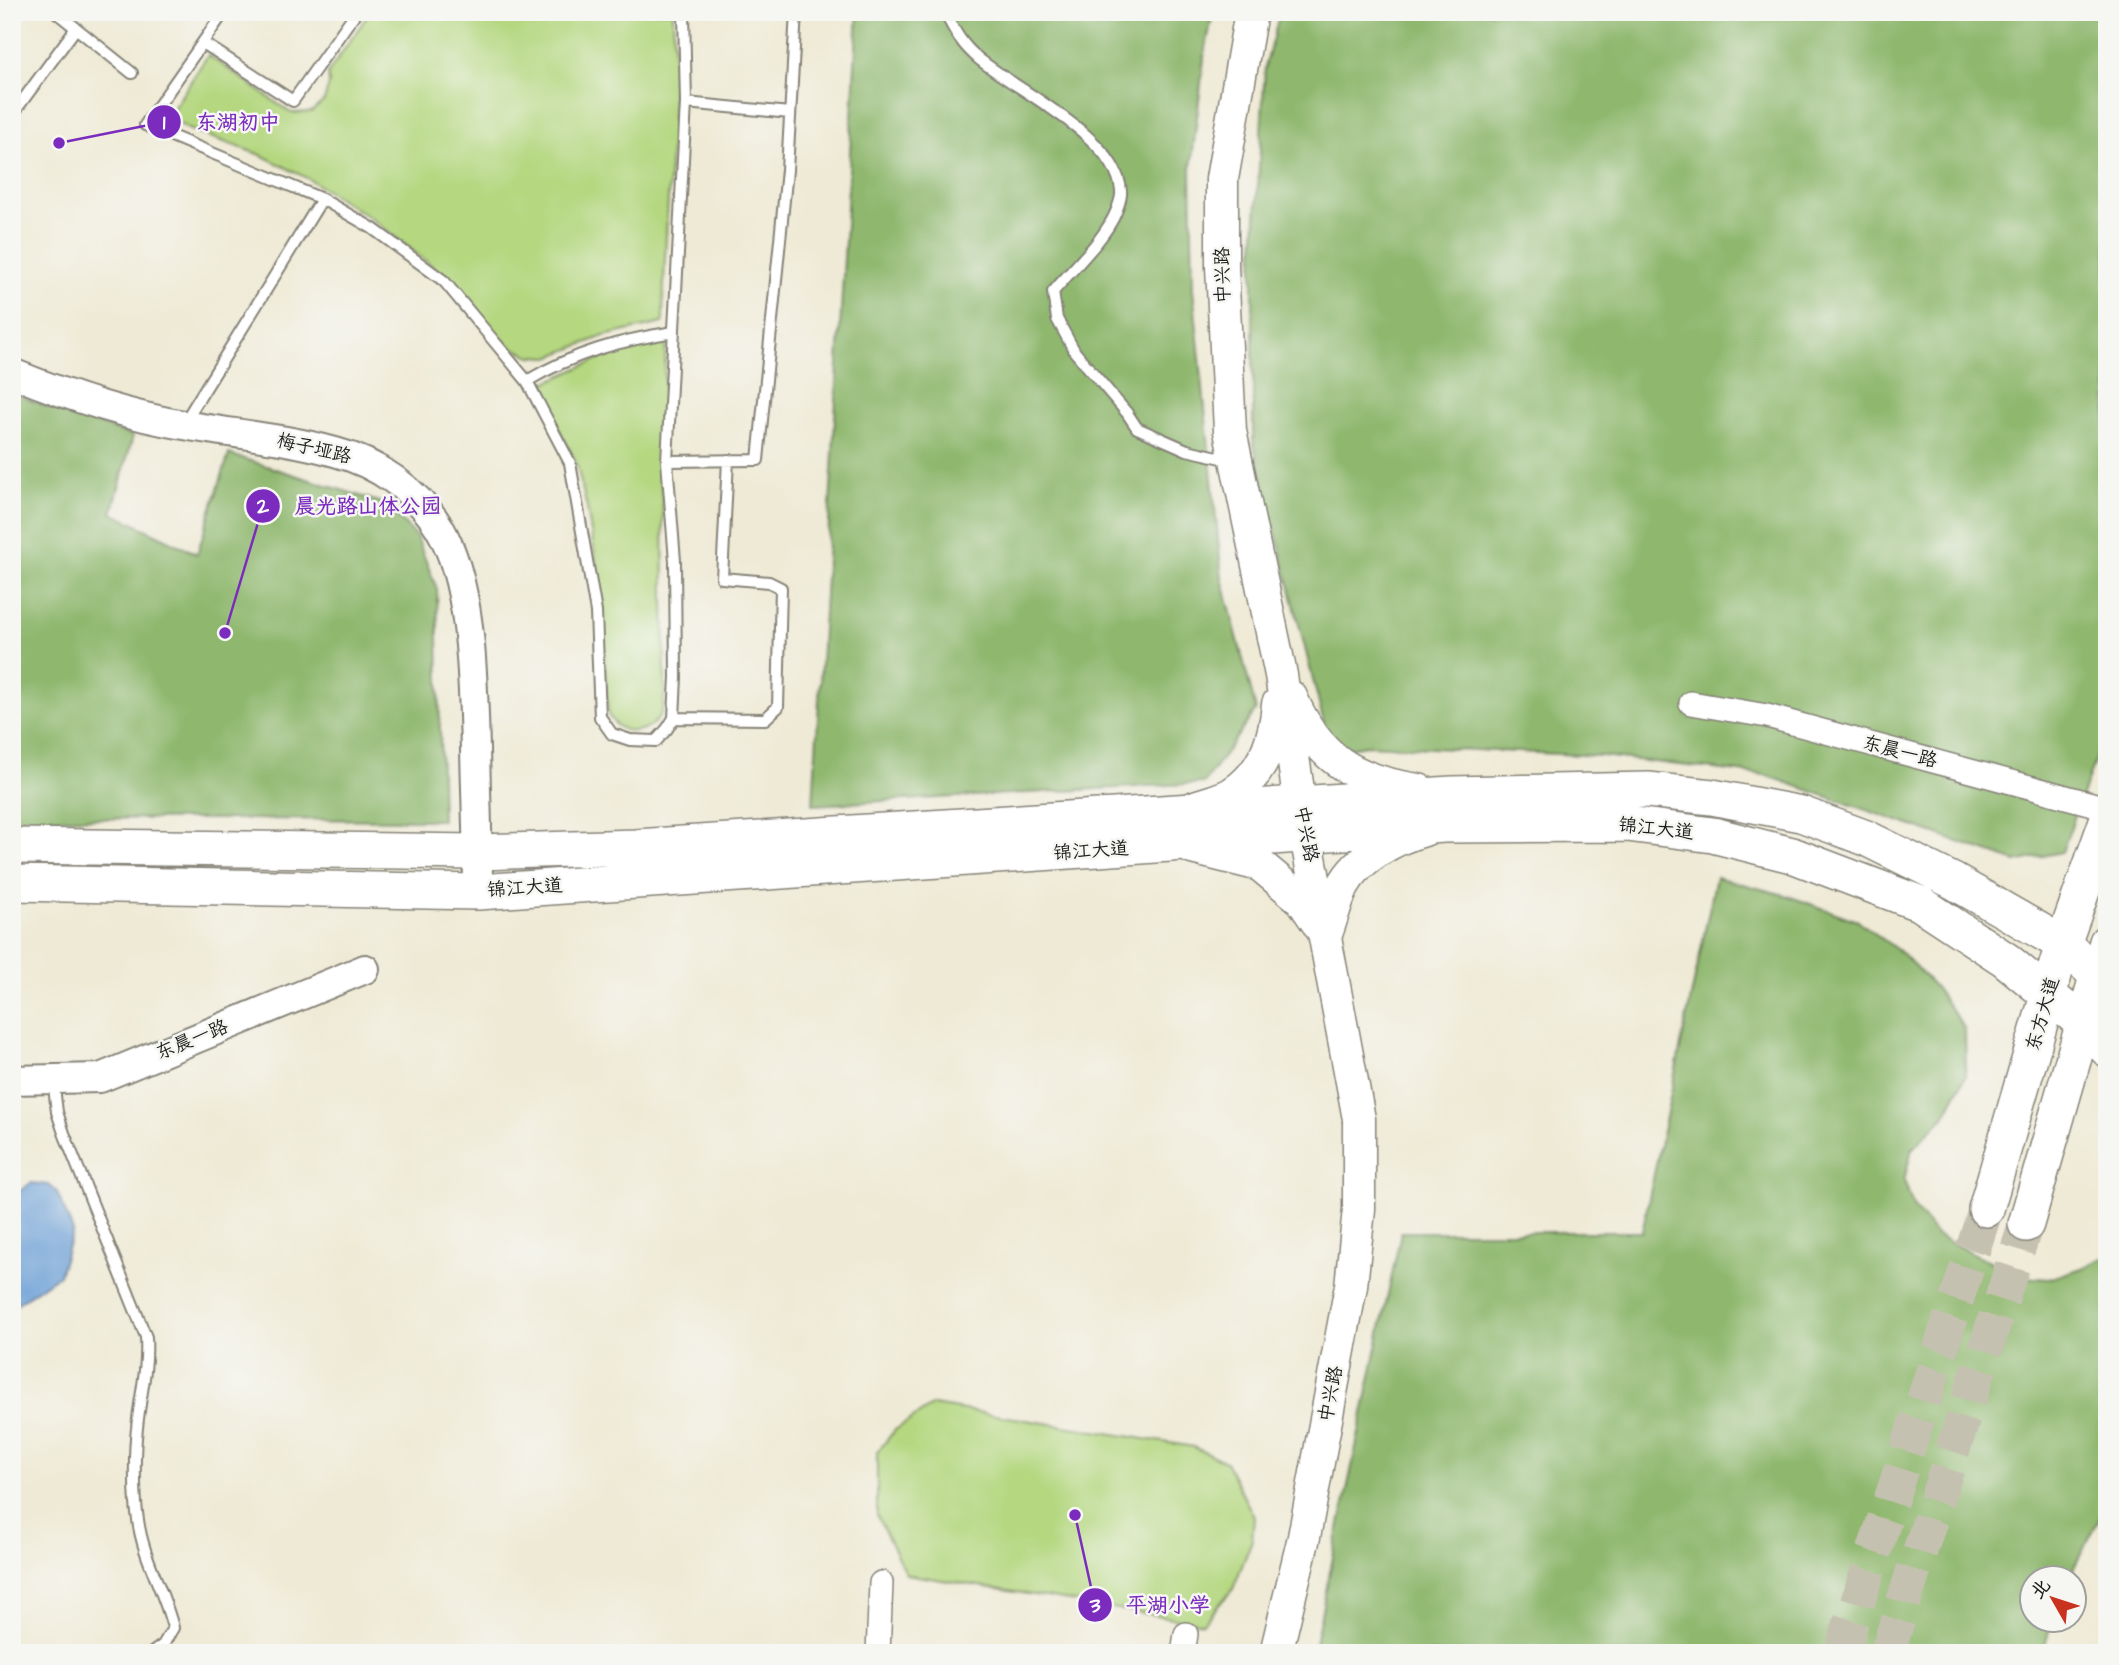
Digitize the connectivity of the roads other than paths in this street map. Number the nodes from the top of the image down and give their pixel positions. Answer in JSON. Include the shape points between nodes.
{"nodes":[{"id":1,"x":56,"y":12,"type":"edge"},
{"id":2,"x":224,"y":12,"type":"edge"},
{"id":3,"x":356,"y":12,"type":"edge"},
{"id":4,"x":684,"y":12,"type":"edge"},
{"id":5,"x":796,"y":12,"type":"edge"},
{"id":6,"x":945,"y":12,"type":"edge"},
{"id":7,"x":1251,"y":12,"type":"edge"},
{"id":8,"x":76,"y":28,"type":"junction"},
{"id":9,"x":203,"y":43,"type":"junction"},
{"id":10,"x":132,"y":73,"type":"dead end"},
{"id":11,"x":686,"y":103,"type":"junction"},
{"id":12,"x":790,"y":113,"type":"junction"},
{"id":13,"x":12,"y":115,"type":"edge"},
{"id":14,"x":322,"y":200,"type":"junction"},
{"id":15,"x":674,"y":332,"type":"junction"},
{"id":16,"x":12,"y":373,"type":"edge"},
{"id":17,"x":527,"y":381,"type":"junction"},
{"id":18,"x":182,"y":425,"type":"junction"},
{"id":19,"x":727,"y":460,"type":"junction"},
{"id":20,"x":667,"y":461,"type":"junction"},
{"id":21,"x":1236,"y":461,"type":"junction"},
{"id":22,"x":1281,"y":675,"type":"junction"},
{"id":23,"x":1691,"y":703,"type":"dead end"},
{"id":24,"x":674,"y":718,"type":"junction"},
{"id":25,"x":2107,"y":808,"type":"edge"},
{"id":26,"x":1448,"y":809,"type":"junction"},
{"id":27,"x":1303,"y":820,"type":"junction"},
{"id":28,"x":2107,"y":821,"type":"edge"},
{"id":29,"x":1177,"y":828,"type":"junction"},
{"id":30,"x":12,"y":846,"type":"edge"},
{"id":31,"x":478,"y":852,"type":"junction"},
{"id":32,"x":12,"y":883,"type":"edge"},
{"id":33,"x":478,"y":892,"type":"junction"},
{"id":34,"x":1325,"y":935,"type":"junction"},
{"id":35,"x":2063,"y":944,"type":"junction"},
{"id":36,"x":2104,"y":967,"type":"edge"},
{"id":37,"x":365,"y":969,"type":"dead end"},
{"id":38,"x":2049,"y":993,"type":"junction"},
{"id":39,"x":2096,"y":1037,"type":"edge"},
{"id":40,"x":53,"y":1079,"type":"junction"},
{"id":41,"x":12,"y":1080,"type":"edge"},
{"id":42,"x":1986,"y":1209,"type":"tunnel mouth"},
{"id":43,"x":2026,"y":1224,"type":"tunnel mouth"},
{"id":44,"x":881,"y":1583,"type":"dead end"},
{"id":45,"x":152,"y":1653,"type":"edge"},
{"id":46,"x":878,"y":1653,"type":"edge"},
{"id":47,"x":1276,"y":1653,"type":"edge"}],
"edges":[{"from":1,"to":8,"type":"lane"},
{"from":2,"to":9,"type":"lane"},
{"from":3,"to":9,"type":"lane","via":[[293,101]]},
{"from":4,"to":11,"type":"lane"},
{"from":5,"to":12,"type":"lane"},
{"from":6,"to":21,"type":"lane","via":[[957,37],[979,59],[1087,135],[1117,175],[1122,194],[1115,215],[1053,292],[1056,319],[1075,352],[1137,428],[1186,450]]},
{"from":7,"to":21,"type":"main road","name":"中兴路","via":[[1223,179],[1222,267],[1230,431]]},
{"from":8,"to":10,"type":"lane"},
{"from":8,"to":13,"type":"lane"},
{"from":9,"to":14,"type":"lane","via":[[145,125]]},
{"from":11,"to":12,"type":"lane"},
{"from":11,"to":15,"type":"lane"},
{"from":12,"to":19,"type":"lane","via":[[758,460]]},
{"from":14,"to":17,"type":"lane","via":[[372,228],[444,281]]},
{"from":14,"to":18,"type":"lane"},
{"from":15,"to":17,"type":"lane","via":[[634,338],[555,363]]},
{"from":15,"to":20,"type":"lane"},
{"from":16,"to":18,"type":"street","name":"梅子垭路","via":[[116,411]]},
{"from":17,"to":24,"type":"lane","via":[[570,463],[596,612],[600,717],[611,734],[656,741]]},
{"from":18,"to":31,"type":"street","name":"梅子垭路","via":[[296,443],[367,462],[425,507],[441,530],[465,602]]},
{"from":19,"to":20,"type":"lane"},
{"from":19,"to":24,"type":"lane","via":[[722,578],[769,582],[781,588],[778,707],[765,719]]},
{"from":20,"to":24,"type":"lane","via":[[675,561]]},
{"from":21,"to":22,"type":"main road","name":"中兴路"},
{"from":22,"to":26,"type":"main road","via":[[1298,714],[1339,764]]},
{"from":22,"to":27,"type":"main road","name":"中兴路"},
{"from":22,"to":29,"type":"main road","via":[[1277,719],[1269,750],[1257,771]]},
{"from":23,"to":25,"type":"street","name":"东晨一路","via":[[1767,716]]},
{"from":26,"to":27,"type":"main road","name":"锦江大道"},
{"from":26,"to":34,"type":"main road","via":[[1366,858],[1344,885]]},
{"from":26,"to":35,"type":"main road","name":"锦江大道","via":[[1648,790],[1801,814],[1866,838],[1953,881]]},
{"from":26,"to":38,"type":"main road","name":"锦江大道","via":[[1713,835],[1792,855],[1921,904]]},
{"from":27,"to":29,"type":"main road","name":"锦江大道"},
{"from":27,"to":34,"type":"main road","name":"中兴路"},
{"from":28,"to":35,"type":"main road","name":"东方大道"},
{"from":29,"to":31,"type":"main road","name":"锦江大道"},
{"from":29,"to":33,"type":"main road","name":"锦江大道"},
{"from":29,"to":34,"type":"main road","via":[[1228,856],[1260,865],[1302,900]]},
{"from":30,"to":31,"type":"main road","name":"锦江大道"},
{"from":31,"to":33,"type":"street","name":"梅子垭路"},
{"from":32,"to":33,"type":"main road","name":"锦江大道"},
{"from":34,"to":47,"type":"main road","name":"中兴路","via":[[1359,1119],[1359,1209],[1346,1313],[1304,1537]]},
{"from":35,"to":36,"type":"main road","name":"锦江大道"},
{"from":35,"to":38,"type":"main road","name":"东方大道"},
{"from":36,"to":39,"type":"main road"},
{"from":37,"to":40,"type":"street","name":"东晨一路","via":[[100,1078]]},
{"from":38,"to":39,"type":"main road","name":"锦江大道"},
{"from":38,"to":42,"type":"main road","name":"东方大道"},
{"from":39,"to":43,"type":"main road"},
{"from":40,"to":41,"type":"street","name":"东晨一路"},
{"from":40,"to":45,"type":"lane","via":[[64,1133],[146,1337],[137,1428],[137,1518],[173,1628]]},
{"from":44,"to":46,"type":"street"}]}
